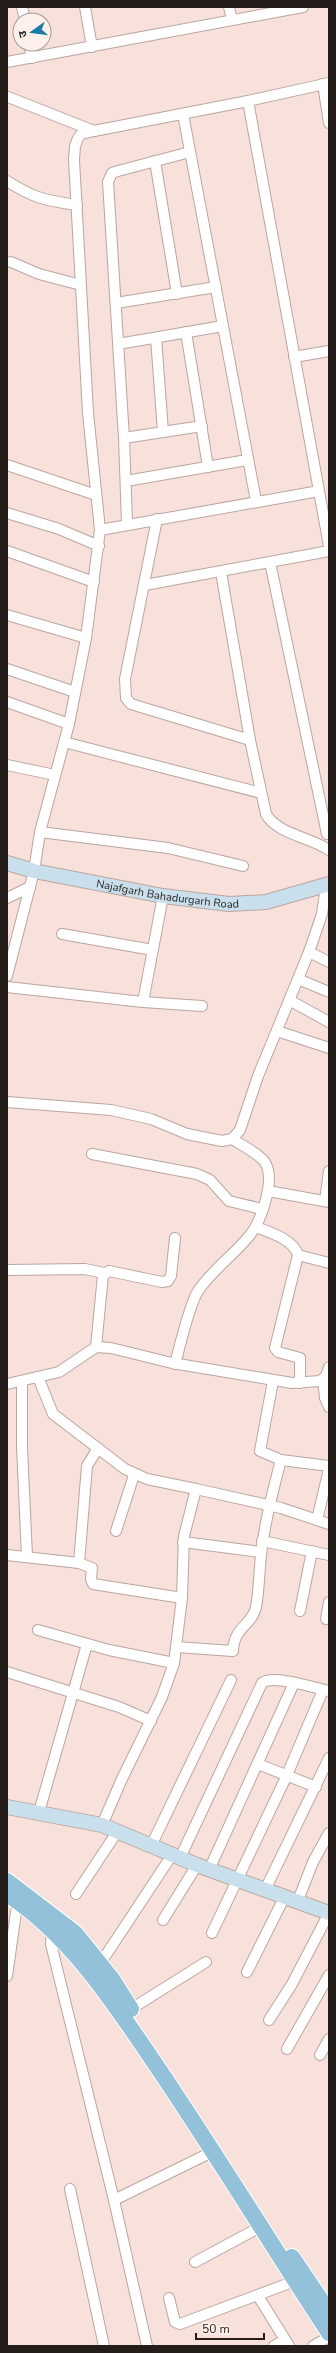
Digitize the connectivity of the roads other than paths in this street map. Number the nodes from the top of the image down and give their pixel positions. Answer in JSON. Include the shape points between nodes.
{"nodes":[{"id":1,"x":85,"y":7,"type":"edge"},
{"id":2,"x":229,"y":7,"type":"edge"},
{"id":3,"x":303,"y":7,"type":"edge"},
{"id":4,"x":232,"y":20,"type":"junction"},
{"id":5,"x":92,"y":46,"type":"junction"},
{"id":6,"x":31,"y":52,"type":"edge"},
{"id":7,"x":32,"y":58,"type":"junction"},
{"id":8,"x":7,"y":62,"type":"edge"},
{"id":9,"x":326,"y":84,"type":"edge"},
{"id":10,"x":8,"y":97,"type":"dead end"},
{"id":11,"x":248,"y":101,"type":"junction"},
{"id":12,"x":183,"y":114,"type":"junction"},
{"id":13,"x":329,"y":123,"type":"edge"},
{"id":14,"x":94,"y":131,"type":"junction"},
{"id":15,"x":190,"y":152,"type":"junction"},
{"id":16,"x":155,"y":161,"type":"junction"},
{"id":17,"x":7,"y":181,"type":"edge"},
{"id":18,"x":77,"y":205,"type":"junction"},
{"id":19,"x":10,"y":262,"type":"dead end"},
{"id":20,"x":81,"y":285,"type":"junction"},
{"id":21,"x":216,"y":287,"type":"junction"},
{"id":22,"x":177,"y":294,"type":"junction"},
{"id":23,"x":116,"y":303,"type":"junction"},
{"id":24,"x":223,"y":326,"type":"junction"},
{"id":25,"x":186,"y":332,"type":"junction"},
{"id":26,"x":156,"y":338,"type":"junction"},
{"id":27,"x":118,"y":344,"type":"junction"},
{"id":28,"x":329,"y":351,"type":"edge"},
{"id":29,"x":294,"y":357,"type":"junction"},
{"id":30,"x":202,"y":426,"type":"junction"},
{"id":31,"x":163,"y":432,"type":"junction"},
{"id":32,"x":124,"y":438,"type":"junction"},
{"id":33,"x":247,"y":460,"type":"junction"},
{"id":34,"x":7,"y":465,"type":"edge"},
{"id":35,"x":208,"y":467,"type":"junction"},
{"id":36,"x":126,"y":481,"type":"junction"},
{"id":37,"x":319,"y":491,"type":"junction"},
{"id":38,"x":96,"y":495,"type":"junction"},
{"id":39,"x":256,"y":500,"type":"junction"},
{"id":40,"x":7,"y":512,"type":"edge"},
{"id":41,"x":157,"y":519,"type":"junction"},
{"id":42,"x":128,"y":524,"type":"junction"},
{"id":43,"x":100,"y":530,"type":"junction"},
{"id":44,"x":99,"y":546,"type":"junction"},
{"id":45,"x":329,"y":546,"type":"edge"},
{"id":46,"x":7,"y":551,"type":"edge"},
{"id":47,"x":329,"y":551,"type":"edge"},
{"id":48,"x":270,"y":562,"type":"junction"},
{"id":49,"x":221,"y":572,"type":"junction"},
{"id":50,"x":94,"y":582,"type":"junction"},
{"id":51,"x":145,"y":585,"type":"junction"},
{"id":52,"x":7,"y":615,"type":"edge"},
{"id":53,"x":86,"y":638,"type":"junction"},
{"id":54,"x":8,"y":673,"type":"edge"},
{"id":55,"x":75,"y":692,"type":"junction"},
{"id":56,"x":7,"y":702,"type":"edge"},
{"id":57,"x":69,"y":724,"type":"junction"},
{"id":58,"x":250,"y":740,"type":"junction"},
{"id":59,"x":64,"y":742,"type":"junction"},
{"id":60,"x":7,"y":765,"type":"edge"},
{"id":61,"x":55,"y":775,"type":"junction"},
{"id":62,"x":261,"y":793,"type":"junction"},
{"id":63,"x":40,"y":832,"type":"junction"},
{"id":64,"x":328,"y":833,"type":"edge"},
{"id":65,"x":320,"y":844,"type":"junction"},
{"id":66,"x":329,"y":850,"type":"edge"},
{"id":67,"x":7,"y":863,"type":"edge"},
{"id":68,"x":243,"y":866,"type":"dead end"},
{"id":69,"x":34,"y":871,"type":"junction"},
{"id":70,"x":327,"y":885,"type":"edge"},
{"id":71,"x":30,"y":887,"type":"junction"},
{"id":72,"x":163,"y":896,"type":"junction"},
{"id":73,"x":7,"y":898,"type":"edge"},
{"id":74,"x":326,"y":917,"type":"edge"},
{"id":75,"x":62,"y":934,"type":"dead end"},
{"id":76,"x":153,"y":950,"type":"junction"},
{"id":77,"x":309,"y":952,"type":"junction"},
{"id":78,"x":9,"y":958,"type":"edge"},
{"id":79,"x":329,"y":962,"type":"edge"},
{"id":80,"x":7,"y":976,"type":"edge"},
{"id":81,"x":298,"y":979,"type":"junction"},
{"id":82,"x":7,"y":987,"type":"edge"},
{"id":83,"x":329,"y":992,"type":"edge"},
{"id":84,"x":289,"y":1000,"type":"junction"},
{"id":85,"x":143,"y":1002,"type":"junction"},
{"id":86,"x":202,"y":1006,"type":"dead end"},
{"id":87,"x":329,"y":1022,"type":"edge"},
{"id":88,"x":277,"y":1031,"type":"junction"},
{"id":89,"x":329,"y":1048,"type":"edge"},
{"id":90,"x":7,"y":1102,"type":"edge"},
{"id":91,"x":232,"y":1139,"type":"junction"},
{"id":92,"x":92,"y":1154,"type":"dead end"},
{"id":93,"x":329,"y":1171,"type":"edge"},
{"id":94,"x":268,"y":1191,"type":"junction"},
{"id":95,"x":327,"y":1201,"type":"edge"},
{"id":96,"x":262,"y":1209,"type":"junction"},
{"id":97,"x":256,"y":1227,"type":"junction"},
{"id":98,"x":175,"y":1238,"type":"dead end"},
{"id":99,"x":298,"y":1255,"type":"junction"},
{"id":100,"x":329,"y":1263,"type":"edge"},
{"id":101,"x":7,"y":1270,"type":"edge"},
{"id":102,"x":104,"y":1273,"type":"junction"},
{"id":103,"x":96,"y":1347,"type":"junction"},
{"id":104,"x":175,"y":1364,"type":"junction"},
{"id":105,"x":329,"y":1367,"type":"edge"},
{"id":106,"x":38,"y":1377,"type":"junction"},
{"id":107,"x":273,"y":1380,"type":"junction"},
{"id":108,"x":22,"y":1381,"type":"junction"},
{"id":109,"x":300,"y":1383,"type":"junction"},
{"id":110,"x":325,"y":1383,"type":"edge"},
{"id":111,"x":7,"y":1384,"type":"edge"},
{"id":112,"x":329,"y":1407,"type":"edge"},
{"id":113,"x":98,"y":1448,"type":"junction"},
{"id":114,"x":281,"y":1460,"type":"junction"},
{"id":115,"x":329,"y":1468,"type":"edge"},
{"id":116,"x":134,"y":1475,"type":"junction"},
{"id":117,"x":196,"y":1489,"type":"junction"},
{"id":118,"x":269,"y":1506,"type":"junction"},
{"id":119,"x":317,"y":1520,"type":"junction"},
{"id":120,"x":329,"y":1524,"type":"edge"},
{"id":121,"x":116,"y":1531,"type":"dead end"},
{"id":122,"x":184,"y":1542,"type":"junction"},
{"id":123,"x":262,"y":1546,"type":"junction"},
{"id":124,"x":312,"y":1551,"type":"junction"},
{"id":125,"x":7,"y":1555,"type":"edge"},
{"id":126,"x":329,"y":1555,"type":"edge"},
{"id":127,"x":27,"y":1556,"type":"junction"},
{"id":128,"x":79,"y":1563,"type":"junction"},
{"id":129,"x":182,"y":1598,"type":"junction"},
{"id":130,"x":329,"y":1602,"type":"edge"},
{"id":131,"x":300,"y":1611,"type":"dead end"},
{"id":132,"x":326,"y":1620,"type":"dead end"},
{"id":133,"x":38,"y":1630,"type":"dead end"},
{"id":134,"x":87,"y":1644,"type":"junction"},
{"id":135,"x":176,"y":1647,"type":"junction"},
{"id":136,"x":174,"y":1663,"type":"junction"},
{"id":137,"x":7,"y":1672,"type":"edge"},
{"id":138,"x":231,"y":1680,"type":"dead end"},
{"id":139,"x":294,"y":1683,"type":"junction"},
{"id":140,"x":326,"y":1690,"type":"edge"},
{"id":141,"x":73,"y":1694,"type":"junction"},
{"id":142,"x":151,"y":1721,"type":"junction"},
{"id":143,"x":329,"y":1758,"type":"edge"},
{"id":144,"x":258,"y":1764,"type":"junction"},
{"id":145,"x":287,"y":1775,"type":"junction"},
{"id":146,"x":316,"y":1787,"type":"junction"},
{"id":147,"x":7,"y":1807,"type":"edge"},
{"id":148,"x":39,"y":1812,"type":"junction"},
{"id":149,"x":102,"y":1825,"type":"junction"},
{"id":150,"x":118,"y":1832,"type":"junction"},
{"id":151,"x":329,"y":1833,"type":"edge"},
{"id":152,"x":151,"y":1846,"type":"junction"},
{"id":153,"x":176,"y":1856,"type":"junction"},
{"id":154,"x":203,"y":1867,"type":"junction"},
{"id":155,"x":7,"y":1881,"type":"edge"},
{"id":156,"x":238,"y":1881,"type":"junction"},
{"id":157,"x":265,"y":1890,"type":"junction"},
{"id":158,"x":76,"y":1894,"type":"dead end"},
{"id":159,"x":17,"y":1897,"type":"edge"},
{"id":160,"x":291,"y":1900,"type":"junction"},
{"id":161,"x":329,"y":1913,"type":"edge"},
{"id":162,"x":163,"y":1920,"type":"dead end"},
{"id":163,"x":52,"y":1930,"type":"junction"},
{"id":164,"x":212,"y":1933,"type":"dead end"},
{"id":165,"x":206,"y":1962,"type":"dead end"},
{"id":166,"x":100,"y":1964,"type":"junction"},
{"id":167,"x":247,"y":1972,"type":"dead end"},
{"id":168,"x":329,"y":1975,"type":"edge"},
{"id":169,"x":7,"y":1976,"type":"edge"},
{"id":170,"x":131,"y":2009,"type":"junction"},
{"id":171,"x":268,"y":2020,"type":"dead end"},
{"id":172,"x":329,"y":2038,"type":"edge"},
{"id":173,"x":287,"y":2048,"type":"dead end"},
{"id":174,"x":320,"y":2055,"type":"dead end"},
{"id":175,"x":190,"y":2108,"type":"junction"},
{"id":176,"x":214,"y":2151,"type":"junction"},
{"id":177,"x":70,"y":2189,"type":"dead end"},
{"id":178,"x":114,"y":2200,"type":"junction"},
{"id":179,"x":262,"y":2226,"type":"junction"},
{"id":180,"x":195,"y":2262,"type":"dead end"},
{"id":181,"x":295,"y":2281,"type":"junction"},
{"id":182,"x":258,"y":2296,"type":"junction"},
{"id":183,"x":170,"y":2298,"type":"dead end"},
{"id":184,"x":329,"y":2312,"type":"edge"},
{"id":185,"x":329,"y":2333,"type":"edge"},
{"id":186,"x":329,"y":2337,"type":"edge"},
{"id":187,"x":287,"y":2343,"type":"edge"},
{"id":188,"x":104,"y":2346,"type":"edge"},
{"id":189,"x":147,"y":2346,"type":"edge"},
{"id":190,"x":274,"y":2346,"type":"edge"},
{"id":191,"x":313,"y":2346,"type":"edge"}],
"edges":[{"from":1,"to":5,"type":"street"},
{"from":2,"to":4,"type":"street"},
{"from":3,"to":4,"type":"street"},
{"from":4,"to":5,"type":"street"},
{"from":5,"to":7,"type":"street"},
{"from":6,"to":7,"type":"street"},
{"from":7,"to":8,"type":"street"},
{"from":9,"to":11,"type":"street"},
{"from":9,"to":13,"type":"street"},
{"from":10,"to":14,"type":"street"},
{"from":11,"to":12,"type":"street"},
{"from":11,"to":29,"type":"street"},
{"from":12,"to":14,"type":"street"},
{"from":12,"to":15,"type":"street"},
{"from":14,"to":18,"type":"street","via":[[81,134],[75,142]]},
{"from":15,"to":16,"type":"street"},
{"from":15,"to":21,"type":"street"},
{"from":16,"to":22,"type":"street"},
{"from":16,"to":23,"type":"street","via":[[112,173],[108,182]]},
{"from":17,"to":18,"type":"street","via":[[33,197]]},
{"from":18,"to":20,"type":"street"},
{"from":19,"to":20,"type":"street","via":[[39,274]]},
{"from":20,"to":38,"type":"street","via":[[88,413]]},
{"from":21,"to":22,"type":"street"},
{"from":21,"to":24,"type":"street"},
{"from":22,"to":23,"type":"street"},
{"from":23,"to":27,"type":"street"},
{"from":24,"to":25,"type":"street"},
{"from":24,"to":33,"type":"street"},
{"from":25,"to":26,"type":"street"},
{"from":25,"to":30,"type":"street"},
{"from":26,"to":27,"type":"street"},
{"from":26,"to":31,"type":"street"},
{"from":27,"to":32,"type":"street"},
{"from":28,"to":29,"type":"street"},
{"from":29,"to":37,"type":"street"},
{"from":30,"to":31,"type":"street"},
{"from":30,"to":35,"type":"street"},
{"from":31,"to":32,"type":"street"},
{"from":32,"to":36,"type":"street"},
{"from":33,"to":35,"type":"street"},
{"from":33,"to":39,"type":"street"},
{"from":34,"to":38,"type":"street"},
{"from":35,"to":36,"type":"street"},
{"from":36,"to":42,"type":"street"},
{"from":37,"to":39,"type":"street"},
{"from":37,"to":45,"type":"street"},
{"from":38,"to":43,"type":"street"},
{"from":39,"to":41,"type":"street"},
{"from":40,"to":44,"type":"street","via":[[59,529]]},
{"from":41,"to":42,"type":"street"},
{"from":41,"to":51,"type":"street"},
{"from":42,"to":43,"type":"street"},
{"from":43,"to":44,"type":"street"},
{"from":44,"to":50,"type":"street"},
{"from":46,"to":50,"type":"street"},
{"from":47,"to":48,"type":"street"},
{"from":48,"to":49,"type":"street"},
{"from":48,"to":64,"type":"street"},
{"from":49,"to":51,"type":"street"},
{"from":49,"to":58,"type":"street"},
{"from":50,"to":53,"type":"street"},
{"from":51,"to":58,"type":"street","via":[[125,679],[126,698],[131,704]]},
{"from":52,"to":53,"type":"street"},
{"from":53,"to":55,"type":"street"},
{"from":54,"to":55,"type":"street"},
{"from":55,"to":57,"type":"street"},
{"from":56,"to":57,"type":"street"},
{"from":57,"to":59,"type":"street"},
{"from":58,"to":62,"type":"street"},
{"from":59,"to":61,"type":"street"},
{"from":59,"to":62,"type":"street"},
{"from":60,"to":61,"type":"street"},
{"from":61,"to":63,"type":"street"},
{"from":62,"to":65,"type":"street","via":[[270,820]]},
{"from":63,"to":68,"type":"street","via":[[168,848]]},
{"from":63,"to":69,"type":"street"},
{"from":64,"to":65,"type":"street"},
{"from":65,"to":66,"type":"street"},
{"from":67,"to":69,"type":"street","name":"Najafgarh Bahadurgarh Road"},
{"from":69,"to":71,"type":"street"},
{"from":69,"to":72,"type":"street","name":"Najafgarh Bahadurgarh Road"},
{"from":70,"to":72,"type":"street","name":"Najafgarh Bahadurgarh Road","via":[[266,902],[244,904]]},
{"from":70,"to":74,"type":"street"},
{"from":71,"to":73,"type":"street"},
{"from":71,"to":78,"type":"street"},
{"from":72,"to":76,"type":"street"},
{"from":74,"to":77,"type":"street"},
{"from":75,"to":76,"type":"street"},
{"from":76,"to":85,"type":"street"},
{"from":77,"to":79,"type":"street"},
{"from":77,"to":81,"type":"street"},
{"from":78,"to":80,"type":"street"},
{"from":81,"to":83,"type":"street"},
{"from":81,"to":84,"type":"street"},
{"from":82,"to":85,"type":"street"},
{"from":84,"to":87,"type":"street"},
{"from":84,"to":88,"type":"street"},
{"from":85,"to":86,"type":"street"},
{"from":88,"to":89,"type":"street"},
{"from":88,"to":91,"type":"street","via":[[258,1076],[240,1130]]},
{"from":90,"to":91,"type":"street","via":[[111,1110],[151,1119],[187,1134],[222,1141]]},
{"from":91,"to":94,"type":"street","via":[[264,1162],[269,1177]]},
{"from":92,"to":96,"type":"street","via":[[202,1175],[229,1201]]},
{"from":93,"to":95,"type":"street"},
{"from":94,"to":95,"type":"street"},
{"from":94,"to":96,"type":"street"},
{"from":96,"to":97,"type":"street"},
{"from":97,"to":99,"type":"street","via":[[284,1240]]},
{"from":97,"to":104,"type":"street","via":[[196,1296]]},
{"from":98,"to":102,"type":"street","via":[[171,1276],[168,1281],[109,1271]]},
{"from":99,"to":100,"type":"street"},
{"from":99,"to":109,"type":"street","via":[[275,1348],[278,1352],[300,1358]]},
{"from":101,"to":102,"type":"street","via":[[85,1269]]},
{"from":102,"to":103,"type":"street"},
{"from":103,"to":104,"type":"street","via":[[111,1348]]},
{"from":103,"to":106,"type":"street","via":[[65,1369]]},
{"from":104,"to":107,"type":"street"},
{"from":105,"to":110,"type":"street"},
{"from":106,"to":108,"type":"street"},
{"from":106,"to":113,"type":"street","via":[[53,1414]]},
{"from":107,"to":109,"type":"street"},
{"from":107,"to":114,"type":"street","via":[[260,1449],[263,1454]]},
{"from":108,"to":111,"type":"street"},
{"from":108,"to":127,"type":"street"},
{"from":109,"to":110,"type":"street"},
{"from":110,"to":112,"type":"street"},
{"from":113,"to":116,"type":"street"},
{"from":113,"to":128,"type":"street","via":[[87,1466]]},
{"from":114,"to":115,"type":"street"},
{"from":114,"to":118,"type":"street"},
{"from":115,"to":119,"type":"street"},
{"from":116,"to":117,"type":"street"},
{"from":116,"to":121,"type":"street"},
{"from":117,"to":118,"type":"street"},
{"from":117,"to":122,"type":"street"},
{"from":118,"to":119,"type":"street"},
{"from":118,"to":123,"type":"street"},
{"from":119,"to":120,"type":"street"},
{"from":122,"to":123,"type":"street"},
{"from":122,"to":129,"type":"street"},
{"from":123,"to":124,"type":"street"},
{"from":123,"to":135,"type":"street","via":[[256,1608],[235,1637],[233,1651]]},
{"from":124,"to":126,"type":"street"},
{"from":124,"to":131,"type":"street"},
{"from":125,"to":127,"type":"street"},
{"from":127,"to":128,"type":"street"},
{"from":128,"to":129,"type":"street","via":[[92,1568],[93,1584]]},
{"from":129,"to":135,"type":"street"},
{"from":130,"to":132,"type":"street"},
{"from":133,"to":134,"type":"street"},
{"from":134,"to":136,"type":"street"},
{"from":134,"to":141,"type":"street"},
{"from":135,"to":136,"type":"street"},
{"from":136,"to":142,"type":"street"},
{"from":137,"to":141,"type":"street"},
{"from":138,"to":152,"type":"street"},
{"from":139,"to":140,"type":"street"},
{"from":139,"to":144,"type":"street"},
{"from":139,"to":153,"type":"street","via":[[270,1680],[262,1683]]},
{"from":140,"to":145,"type":"street"},
{"from":141,"to":142,"type":"street","via":[[119,1707]]},
{"from":141,"to":148,"type":"street"},
{"from":142,"to":149,"type":"street"},
{"from":143,"to":146,"type":"street"},
{"from":144,"to":145,"type":"street"},
{"from":144,"to":154,"type":"street"},
{"from":145,"to":146,"type":"street"},
{"from":145,"to":156,"type":"street"},
{"from":146,"to":157,"type":"street"},
{"from":147,"to":148,"type":"street"},
{"from":148,"to":149,"type":"street"},
{"from":149,"to":150,"type":"street"},
{"from":150,"to":152,"type":"street"},
{"from":150,"to":158,"type":"street"},
{"from":151,"to":160,"type":"street"},
{"from":152,"to":153,"type":"street"},
{"from":153,"to":154,"type":"street"},
{"from":153,"to":166,"type":"street"},
{"from":154,"to":156,"type":"street"},
{"from":154,"to":162,"type":"street"},
{"from":155,"to":159,"type":"main road"},
{"from":156,"to":157,"type":"street"},
{"from":156,"to":164,"type":"street"},
{"from":157,"to":160,"type":"street"},
{"from":159,"to":163,"type":"main road"},
{"from":159,"to":166,"type":"main road","via":[[75,1933]]},
{"from":159,"to":169,"type":"street"},
{"from":160,"to":161,"type":"street"},
{"from":160,"to":167,"type":"street"},
{"from":161,"to":171,"type":"street","via":[[292,1984]]},
{"from":163,"to":175,"type":"main road","via":[[102,1985]]},
{"from":163,"to":178,"type":"street","via":[[51,1944]]},
{"from":165,"to":170,"type":"street"},
{"from":166,"to":170,"type":"main road"},
{"from":168,"to":173,"type":"street"},
{"from":170,"to":175,"type":"main road"},
{"from":172,"to":174,"type":"street"},
{"from":175,"to":176,"type":"main road"},
{"from":175,"to":184,"type":"main road"},
{"from":176,"to":178,"type":"street"},
{"from":176,"to":179,"type":"main road"},
{"from":177,"to":188,"type":"street"},
{"from":178,"to":189,"type":"street"},
{"from":179,"to":180,"type":"street"},
{"from":179,"to":181,"type":"main road"},
{"from":181,"to":182,"type":"street"},
{"from":181,"to":185,"type":"main road"},
{"from":182,"to":183,"type":"street","via":[[180,2324],[176,2322]]},
{"from":182,"to":187,"type":"street"},
{"from":186,"to":191,"type":"street"},
{"from":187,"to":190,"type":"street"}]}
